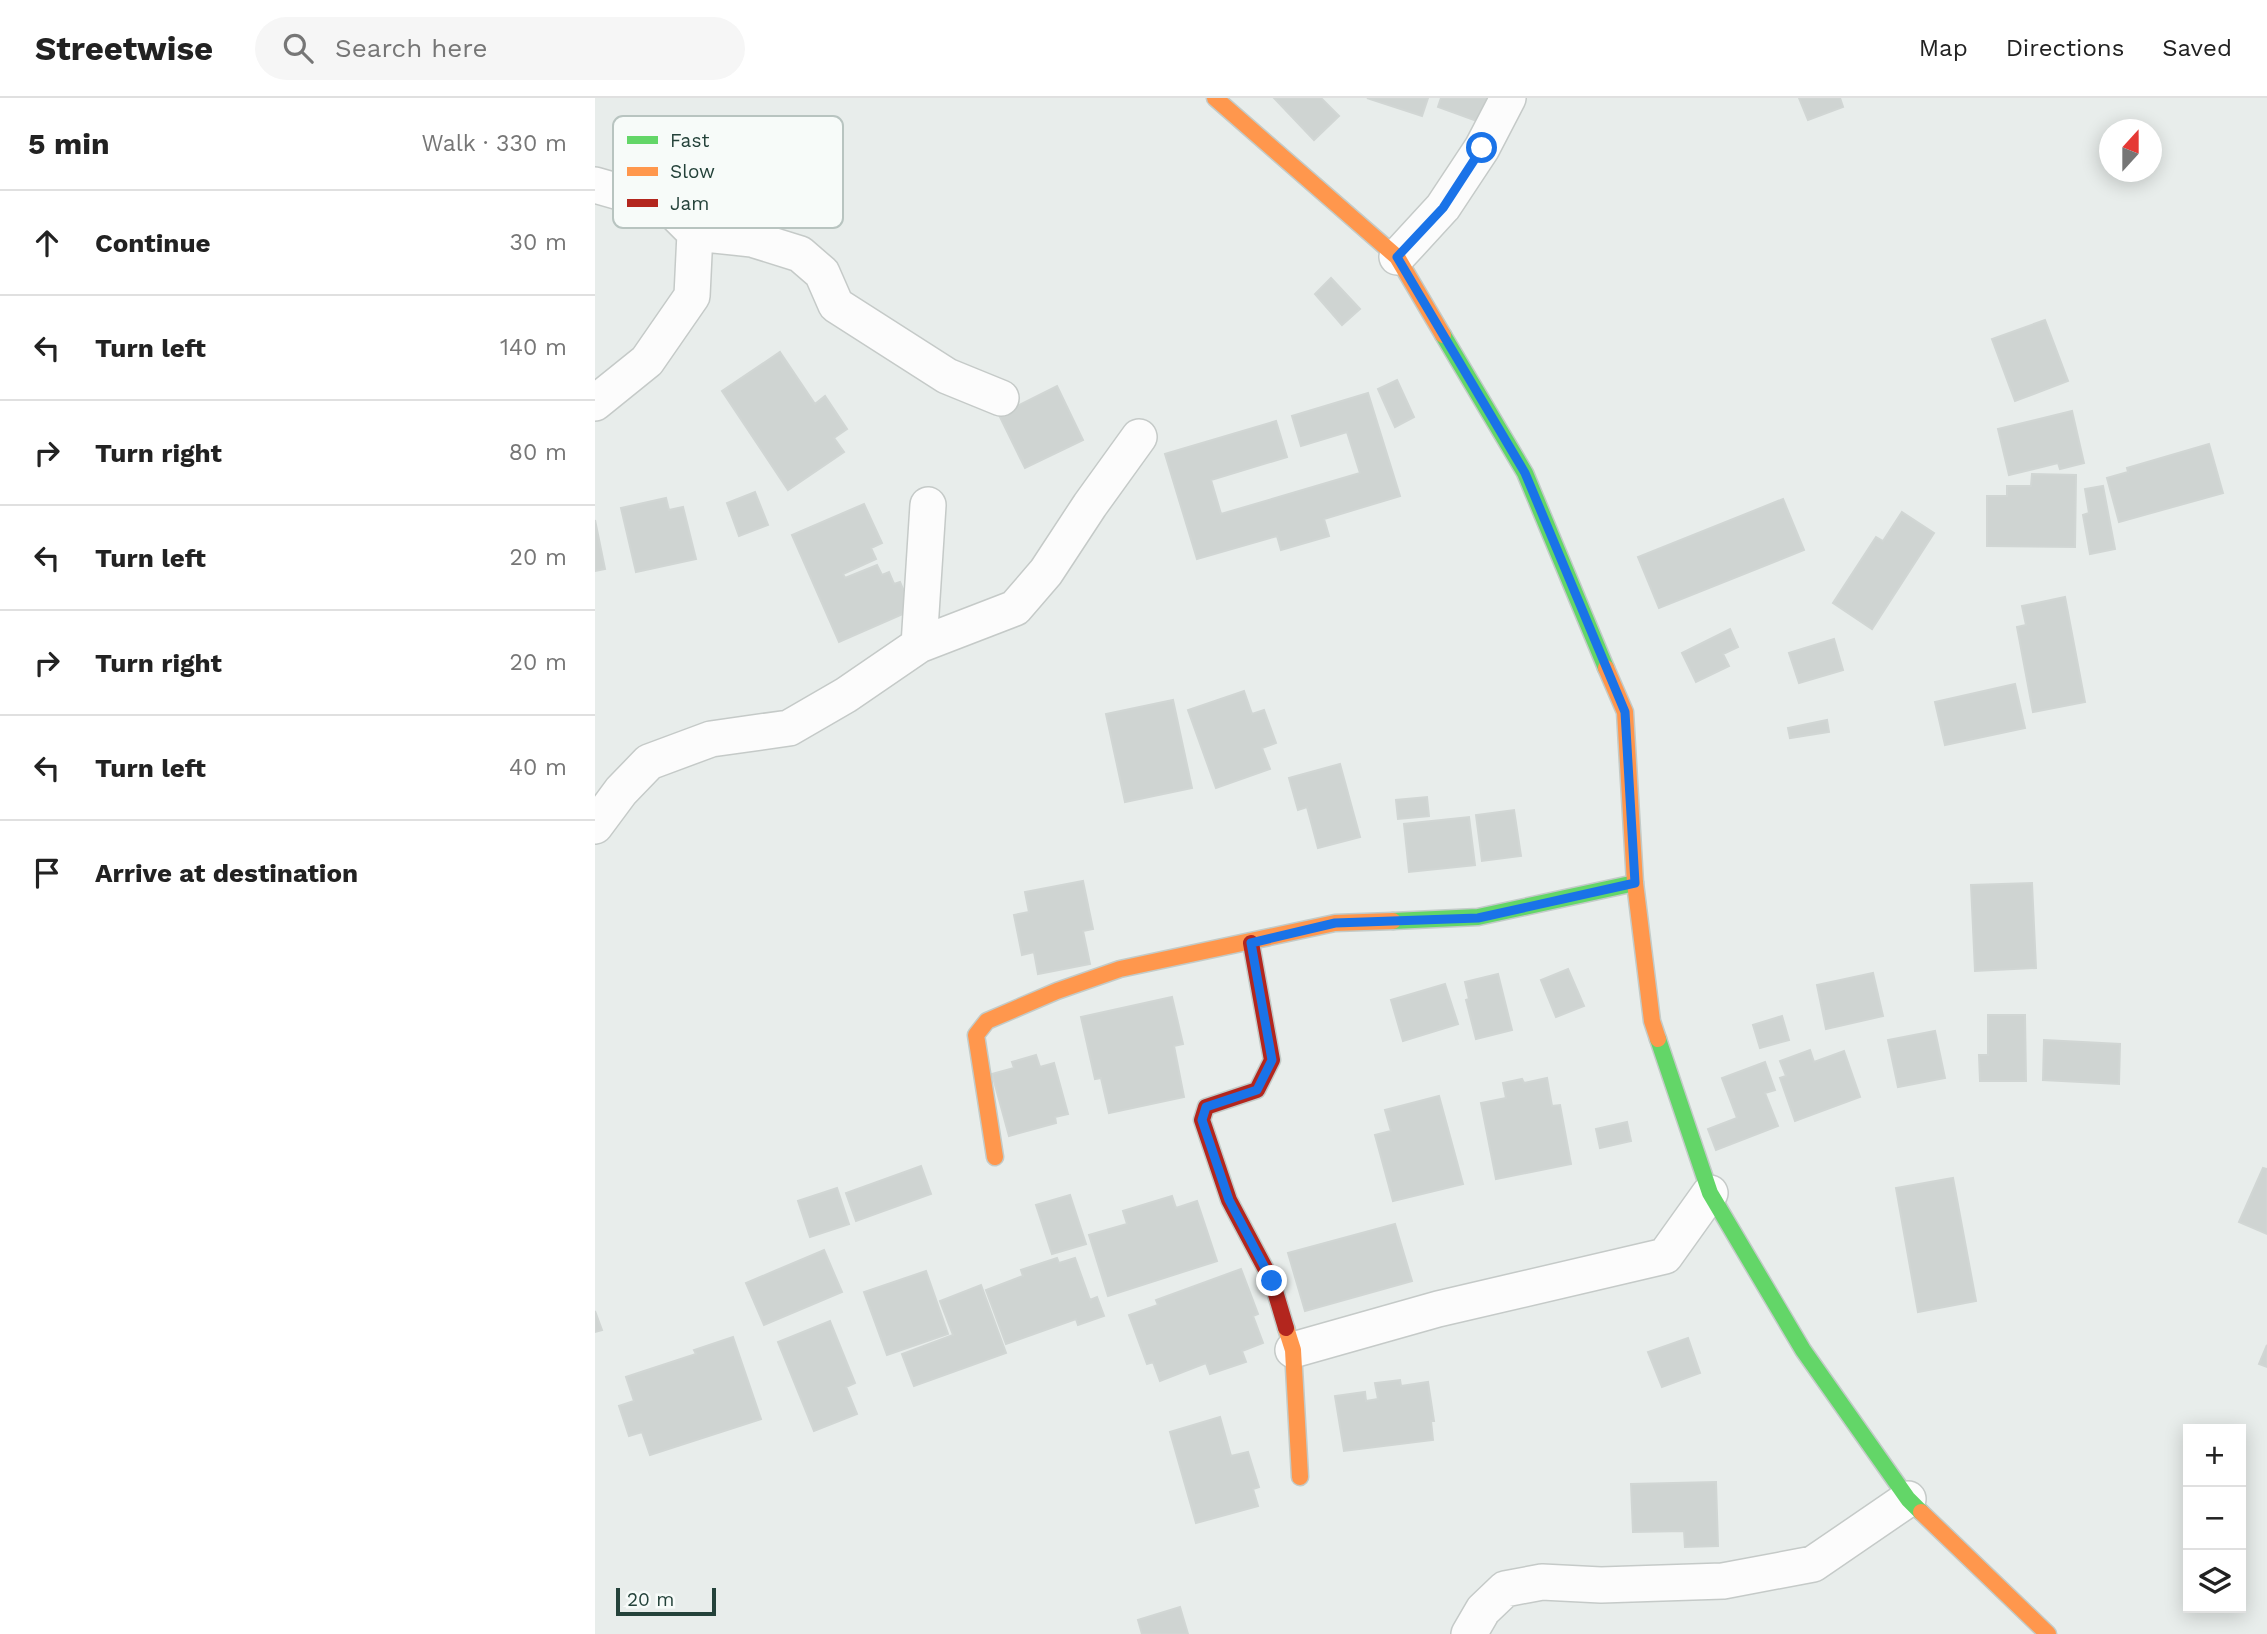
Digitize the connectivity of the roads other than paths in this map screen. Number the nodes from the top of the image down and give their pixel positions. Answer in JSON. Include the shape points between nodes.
{"nodes":[{"id":1,"x":1216,"y":98,"type":"edge"},
{"id":2,"x":1508,"y":98,"type":"edge"},
{"id":3,"x":595,"y":185,"type":"edge"},
{"id":4,"x":613,"y":190,"type":"edge"},
{"id":5,"x":690,"y":228,"type":"edge"},
{"id":6,"x":695,"y":233,"type":"junction"},
{"id":7,"x":1397,"y":257,"type":"junction"},
{"id":8,"x":1001,"y":398,"type":"dead end"},
{"id":9,"x":595,"y":403,"type":"edge"},
{"id":10,"x":1139,"y":437,"type":"dead end"},
{"id":11,"x":928,"y":505,"type":"dead end"},
{"id":12,"x":919,"y":645,"type":"junction"},
{"id":13,"x":595,"y":826,"type":"edge"},
{"id":14,"x":1635,"y":883,"type":"junction"},
{"id":15,"x":1251,"y":943,"type":"junction"},
{"id":16,"x":995,"y":1157,"type":"dead end"},
{"id":17,"x":1710,"y":1193,"type":"junction"},
{"id":18,"x":1293,"y":1350,"type":"junction"},
{"id":19,"x":1300,"y":1477,"type":"dead end"},
{"id":20,"x":1909,"y":1499,"type":"junction"},
{"id":21,"x":1469,"y":1634,"type":"edge"},
{"id":22,"x":2048,"y":1634,"type":"edge"}],
"edges":[{"from":1,"to":7,"type":"street"},
{"from":2,"to":7,"type":"street","via":[[1443,208]]},
{"from":3,"to":4,"type":"street"},
{"from":5,"to":6,"type":"street"},
{"from":6,"to":8,"type":"street","via":[[752,239],[800,254],[823,273],[836,305],[947,376]]},
{"from":6,"to":9,"type":"street","via":[[692,296],[647,361]]},
{"from":7,"to":14,"type":"street","via":[[1525,473],[1625,712]]},
{"from":10,"to":12,"type":"street","via":[[1046,572],[1014,607]]},
{"from":11,"to":12,"type":"street"},
{"from":12,"to":13,"type":"street","via":[[789,728],[711,738],[649,762]]},
{"from":14,"to":15,"type":"street","via":[[1478,918],[1335,923]]},
{"from":14,"to":17,"type":"street","via":[[1652,1021]]},
{"from":15,"to":16,"type":"street","via":[[1120,969],[987,1021],[976,1035]]},
{"from":15,"to":18,"type":"street","via":[[1272,1060],[1257,1090],[1206,1107],[1202,1120],[1229,1200],[1272,1281]]},
{"from":17,"to":18,"type":"street","via":[[1665,1256],[1438,1309]]},
{"from":17,"to":20,"type":"street","via":[[1803,1350]]},
{"from":18,"to":19,"type":"street"},
{"from":20,"to":21,"type":"street","via":[[1813,1564],[1723,1581],[1542,1582],[1505,1589],[1483,1610]]},
{"from":20,"to":22,"type":"street"}]}
